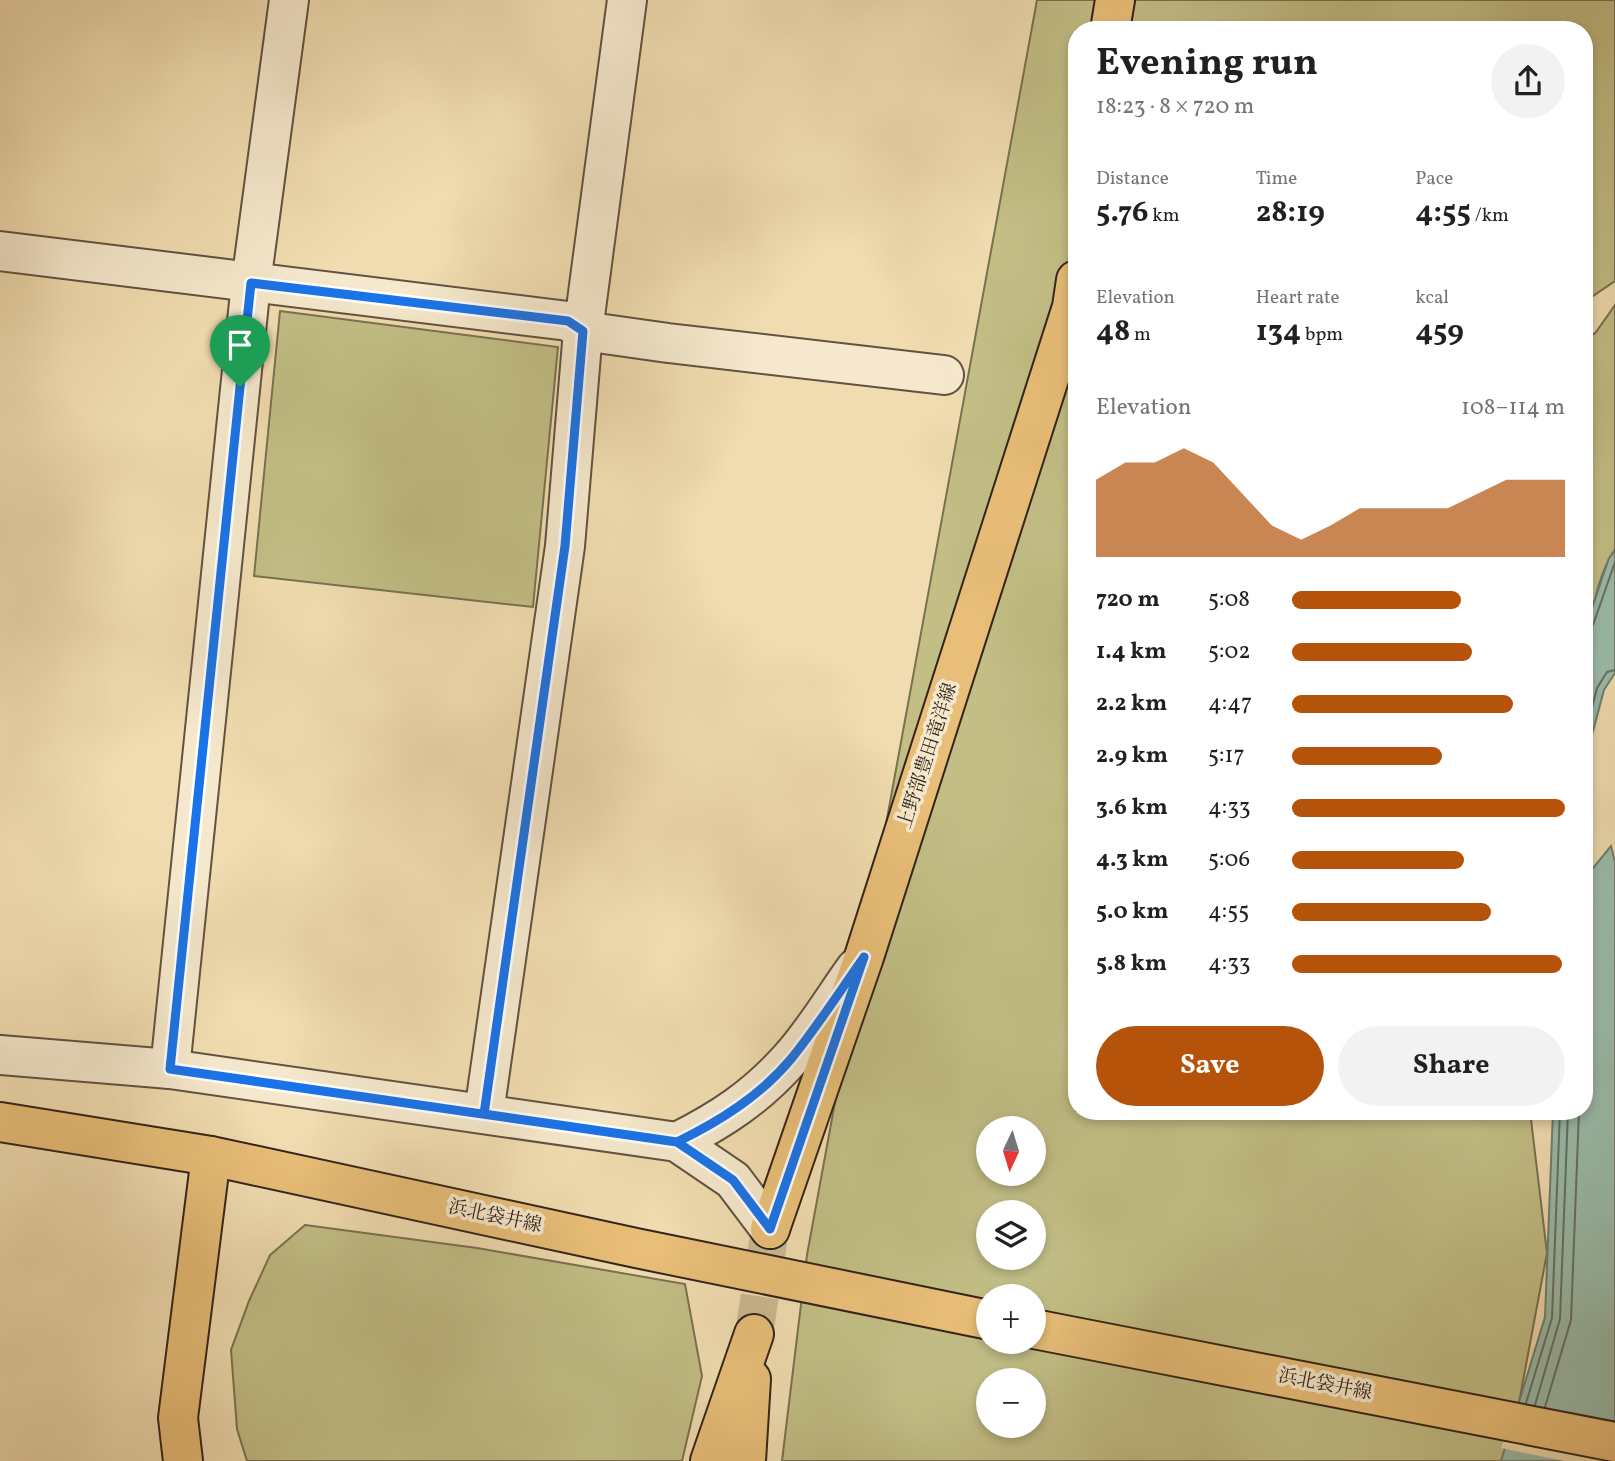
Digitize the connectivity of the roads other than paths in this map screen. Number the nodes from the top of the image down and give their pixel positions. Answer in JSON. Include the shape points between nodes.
{"nodes":[{"id":1,"x":289,"y":0,"type":"edge"},
{"id":2,"x":627,"y":0,"type":"edge"},
{"id":3,"x":1115,"y":0,"type":"edge"},
{"id":4,"x":1112,"y":21,"type":"edge"},
{"id":5,"x":0,"y":251,"type":"edge"},
{"id":6,"x":251,"y":283,"type":"junction"},
{"id":7,"x":1068,"y":320,"type":"edge"},
{"id":8,"x":583,"y":331,"type":"junction"},
{"id":9,"x":944,"y":375,"type":"dead end"},
{"id":10,"x":864,"y":957,"type":"junction"},
{"id":11,"x":0,"y":1055,"type":"edge"},
{"id":12,"x":170,"y":1069,"type":"junction"},
{"id":13,"x":484,"y":1114,"type":"junction"},
{"id":14,"x":0,"y":1122,"type":"edge"},
{"id":15,"x":677,"y":1142,"type":"junction"},
{"id":16,"x":211,"y":1156,"type":"junction"},
{"id":17,"x":770,"y":1229,"type":"joint"},
{"id":18,"x":976,"y":1317,"type":"edge"},
{"id":19,"x":1046,"y":1330,"type":"edge"},
{"id":20,"x":1615,"y":1442,"type":"edge"},
{"id":21,"x":183,"y":1461,"type":"edge"},
{"id":22,"x":710,"y":1461,"type":"edge"},
{"id":23,"x":746,"y":1461,"type":"edge"}],
"edges":[{"from":1,"to":6,"type":"street"},
{"from":2,"to":8,"type":"street"},
{"from":3,"to":4,"type":"main road"},
{"from":5,"to":6,"type":"street"},
{"from":6,"to":8,"type":"street","via":[[568,321]]},
{"from":6,"to":12,"type":"street"},
{"from":7,"to":10,"type":"main road","name":"上野部豊田竜洋線"},
{"from":8,"to":9,"type":"street"},
{"from":8,"to":13,"type":"street","via":[[565,546]]},
{"from":10,"to":15,"type":"street","via":[[790,1060],[748,1100]]},
{"from":10,"to":17,"type":"main road","name":"上野部豊田竜洋線"},
{"from":11,"to":12,"type":"street"},
{"from":12,"to":13,"type":"street"},
{"from":13,"to":15,"type":"street"},
{"from":14,"to":16,"type":"main road","name":"浜北袋井線"},
{"from":15,"to":17,"type":"street","via":[[733,1180]]},
{"from":16,"to":18,"type":"main road","name":"浜北袋井線"},
{"from":16,"to":21,"type":"main road","via":[[178,1418]]},
{"from":19,"to":20,"type":"main road","name":"浜北袋井線"},
{"from":22,"to":23,"type":"main road","via":[[754,1334]]}]}
